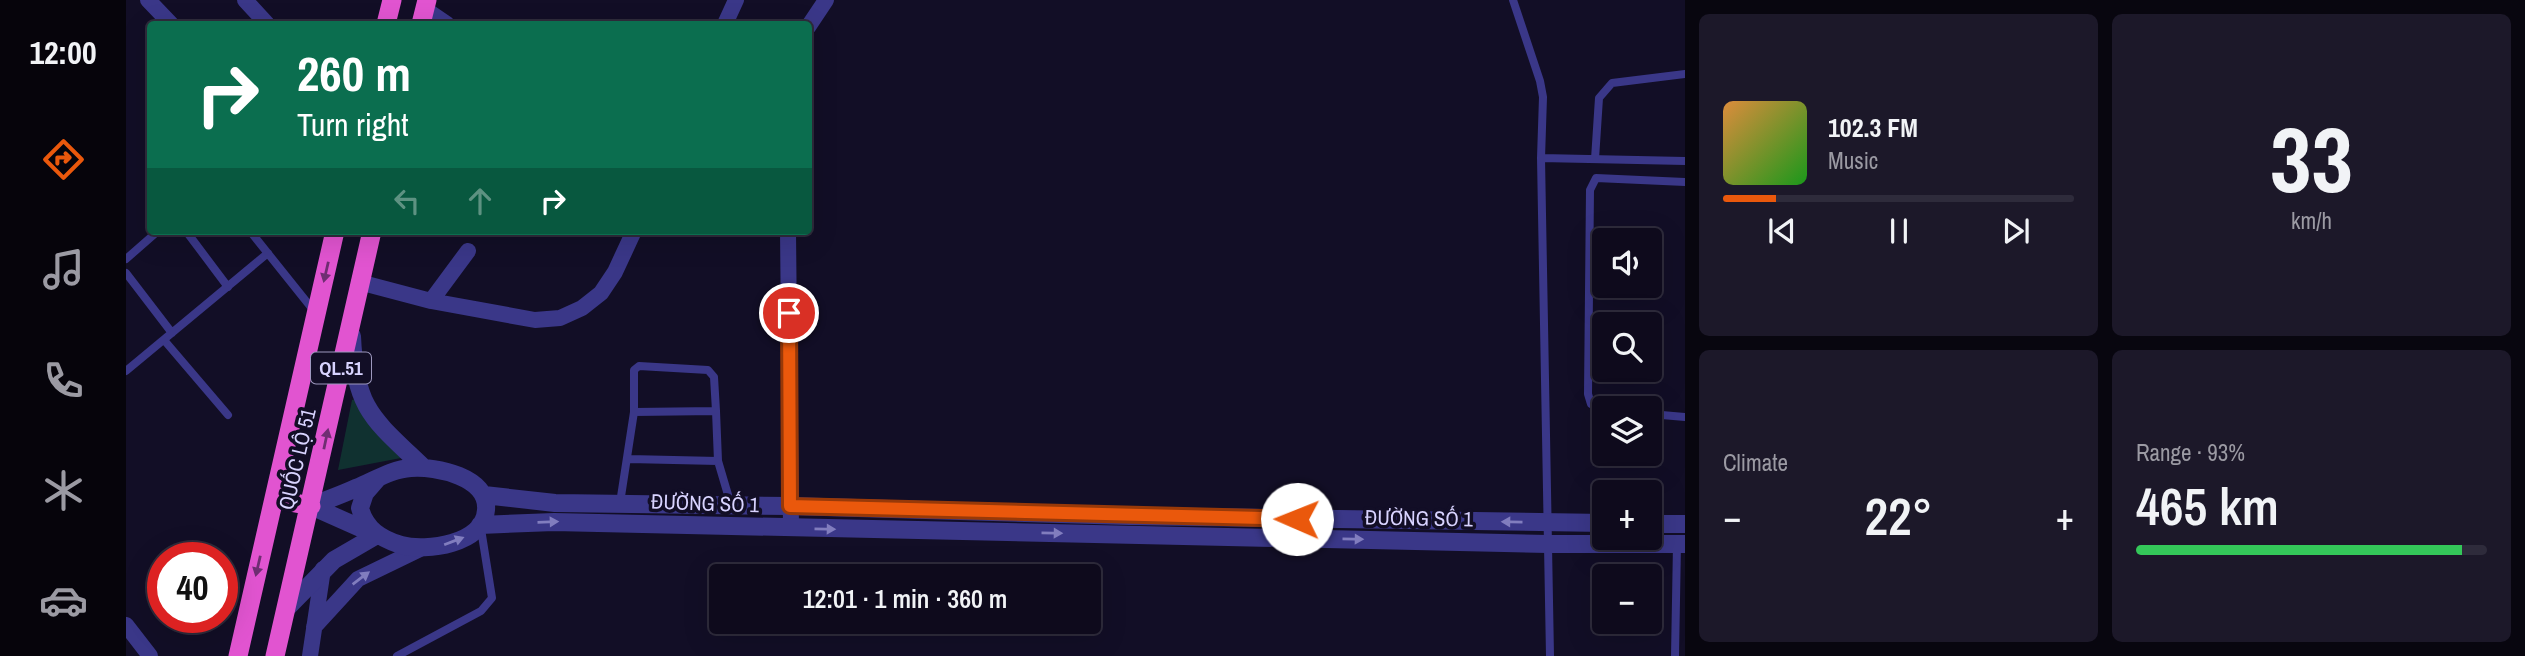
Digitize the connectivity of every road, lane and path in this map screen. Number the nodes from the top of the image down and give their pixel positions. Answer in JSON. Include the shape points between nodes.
{"nodes":[{"id":1,"x":148,"y":0,"type":"edge"},
{"id":2,"x":245,"y":0,"type":"edge"},
{"id":3,"x":392,"y":0,"type":"edge"},
{"id":4,"x":736,"y":0,"type":"edge"},
{"id":5,"x":826,"y":0,"type":"edge"},
{"id":6,"x":1513,"y":0,"type":"edge"},
{"id":7,"x":425,"y":11,"type":"edge"},
{"id":8,"x":168,"y":21,"type":"edge"},
{"id":9,"x":264,"y":21,"type":"edge"},
{"id":10,"x":387,"y":21,"type":"edge"},
{"id":11,"x":442,"y":21,"type":"edge"},
{"id":12,"x":726,"y":21,"type":"edge"},
{"id":13,"x":812,"y":21,"type":"edge"},
{"id":14,"x":1685,"y":74,"type":"edge"},
{"id":15,"x":1541,"y":158,"type":"junction"},
{"id":16,"x":1595,"y":159,"type":"junction"},
{"id":17,"x":1685,"y":161,"type":"edge"},
{"id":18,"x":1685,"y":182,"type":"edge"},
{"id":19,"x":153,"y":235,"type":"edge"},
{"id":20,"x":189,"y":235,"type":"edge"},
{"id":21,"x":253,"y":235,"type":"edge"},
{"id":22,"x":334,"y":235,"type":"edge"},
{"id":23,"x":371,"y":235,"type":"edge"},
{"id":24,"x":632,"y":235,"type":"edge"},
{"id":25,"x":789,"y":235,"type":"edge"},
{"id":26,"x":468,"y":251,"type":"dead end"},
{"id":27,"x":268,"y":253,"type":"junction"},
{"id":28,"x":126,"y":259,"type":"edge"},
{"id":29,"x":126,"y":273,"type":"edge"},
{"id":30,"x":359,"y":282,"type":"junction"},
{"id":31,"x":228,"y":287,"type":"junction"},
{"id":32,"x":431,"y":300,"type":"junction"},
{"id":33,"x":316,"y":313,"type":"junction"},
{"id":34,"x":351,"y":321,"type":"junction"},
{"id":35,"x":172,"y":333,"type":"junction"},
{"id":36,"x":164,"y":340,"type":"junction"},
{"id":37,"x":126,"y":371,"type":"edge"},
{"id":38,"x":1592,"y":404,"type":"edge"},
{"id":39,"x":716,"y":411,"type":"junction"},
{"id":40,"x":634,"y":412,"type":"junction"},
{"id":41,"x":228,"y":415,"type":"dead end"},
{"id":42,"x":1662,"y":415,"type":"edge"},
{"id":43,"x":1685,"y":417,"type":"edge"},
{"id":44,"x":629,"y":458,"type":"junction"},
{"id":45,"x":719,"y":461,"type":"junction"},
{"id":46,"x":424,"y":468,"type":"junction"},
{"id":47,"x":378,"y":478,"type":"junction"},
{"id":48,"x":484,"y":495,"type":"junction"},
{"id":49,"x":274,"y":499,"type":"junction"},
{"id":50,"x":620,"y":504,"type":"junction"},
{"id":51,"x":731,"y":505,"type":"junction"},
{"id":52,"x":310,"y":506,"type":"junction"},
{"id":53,"x":790,"y":506,"type":"junction"},
{"id":54,"x":1548,"y":522,"type":"junction"},
{"id":55,"x":1592,"y":523,"type":"edge"},
{"id":56,"x":1662,"y":524,"type":"edge"},
{"id":57,"x":1685,"y":524,"type":"edge"},
{"id":58,"x":480,"y":525,"type":"junction"},
{"id":59,"x":790,"y":528,"type":"junction"},
{"id":60,"x":377,"y":535,"type":"junction"},
{"id":61,"x":1548,"y":544,"type":"junction"},
{"id":62,"x":1681,"y":544,"type":"edge"},
{"id":63,"x":422,"y":548,"type":"junction"},
{"id":64,"x":323,"y":569,"type":"junction"},
{"id":65,"x":286,"y":609,"type":"junction"},
{"id":66,"x":126,"y":625,"type":"edge"},
{"id":67,"x":314,"y":628,"type":"junction"},
{"id":68,"x":150,"y":656,"type":"edge"},
{"id":69,"x":238,"y":656,"type":"edge"},
{"id":70,"x":275,"y":656,"type":"edge"},
{"id":71,"x":310,"y":656,"type":"edge"},
{"id":72,"x":397,"y":656,"type":"edge"},
{"id":73,"x":1550,"y":656,"type":"edge"},
{"id":74,"x":1675,"y":656,"type":"edge"}],
"edges":[{"from":1,"to":8,"type":"street"},
{"from":2,"to":9,"type":"street"},
{"from":3,"to":10,"type":"highway"},
{"from":4,"to":12,"type":"street"},
{"from":5,"to":13,"type":"street"},
{"from":6,"to":15,"type":"lane","via":[[1540,81]]},
{"from":7,"to":11,"type":"street"},
{"from":14,"to":16,"type":"lane","via":[[1612,83],[1599,98]]},
{"from":15,"to":16,"type":"lane"},
{"from":15,"to":54,"type":"lane"},
{"from":16,"to":17,"type":"lane"},
{"from":18,"to":38,"type":"lane","via":[[1596,178],[1593,182],[1588,394]]},
{"from":19,"to":28,"type":"lane"},
{"from":20,"to":31,"type":"lane"},
{"from":21,"to":27,"type":"lane"},
{"from":22,"to":33,"type":"highway","name":"QUỐC LỘ 51","number":"QL.51","one_way":true},
{"from":23,"to":30,"type":"highway","name":"QUỐC LỘ 51","number":"QL.51"},
{"from":24,"to":32,"type":"street","via":[[601,293],[560,317],[535,320]]},
{"from":25,"to":53,"type":"street"},
{"from":26,"to":32,"type":"street"},
{"from":27,"to":31,"type":"lane"},
{"from":27,"to":33,"type":"lane"},
{"from":29,"to":35,"type":"lane"},
{"from":30,"to":32,"type":"street"},
{"from":30,"to":34,"type":"highway","name":"QUỐC LỘ 51","number":"QL.51"},
{"from":31,"to":35,"type":"lane"},
{"from":33,"to":49,"type":"highway","name":"QUỐC LỘ 51","number":"QL.51"},
{"from":34,"to":46,"type":"street","via":[[357,386],[368,412]]},
{"from":52,"to":34,"type":"highway","name":"QUỐC LỘ 51","number":"QL.51","one_way":true},
{"from":35,"to":36,"type":"lane"},
{"from":36,"to":37,"type":"lane"},
{"from":36,"to":41,"type":"lane"},
{"from":39,"to":40,"type":"lane"},
{"from":39,"to":40,"type":"lane","via":[[714,377],[708,370],[639,366],[634,370]]},
{"from":39,"to":45,"type":"lane"},
{"from":40,"to":44,"type":"lane"},
{"from":42,"to":43,"type":"lane"},
{"from":44,"to":45,"type":"lane"},
{"from":44,"to":50,"type":"lane"},
{"from":45,"to":51,"type":"lane"},
{"from":46,"to":47,"type":"street","via":[[398,470]]},
{"from":46,"to":48,"type":"street","via":[[459,475]]},
{"from":47,"to":52,"type":"street"},
{"from":47,"to":60,"type":"street","via":[[359,508]]},
{"from":48,"to":50,"type":"street","name":"ĐƯỜNG SỐ 1"},
{"from":48,"to":58,"type":"street","via":[[486,511]]},
{"from":49,"to":52,"type":"highway"},
{"from":49,"to":69,"type":"highway","name":"QUỐC LỘ 51","number":"QL.51","one_way":true},
{"from":50,"to":51,"type":"street","name":"ĐƯỜNG SỐ 1"},
{"from":51,"to":53,"type":"street","name":"ĐƯỜNG SỐ 1"},
{"from":52,"to":60,"type":"street"},
{"from":52,"to":65,"type":"highway","name":"QUỐC LỘ 51","number":"QL.51"},
{"from":54,"to":53,"type":"street","name":"ĐƯỜNG SỐ 1","one_way":true},
{"from":53,"to":59,"type":"street"},
{"from":54,"to":55,"type":"street","name":"ĐƯỜNG SỐ 1"},
{"from":54,"to":61,"type":"lane"},
{"from":56,"to":57,"type":"street"},
{"from":58,"to":59,"type":"street","name":"ĐƯỜNG SỐ 1","one_way":true,"via":[[554,522]]},
{"from":63,"to":58,"type":"street","one_way":true,"via":[[453,543]]},
{"from":58,"to":72,"type":"lane","via":[[492,598],[481,611]]},
{"from":59,"to":61,"type":"street","name":"ĐƯỜNG SỐ 1","one_way":true},
{"from":60,"to":63,"type":"street"},
{"from":60,"to":64,"type":"street"},
{"from":61,"to":62,"type":"street","name":"ĐƯỜNG SỐ 1"},
{"from":61,"to":73,"type":"lane"},
{"from":62,"to":74,"type":"lane"},
{"from":67,"to":63,"type":"street","one_way":true,"via":[[358,579]]},
{"from":64,"to":65,"type":"street"},
{"from":64,"to":67,"type":"street"},
{"from":65,"to":70,"type":"highway","name":"QUỐC LỘ 51","number":"QL.51"},
{"from":66,"to":68,"type":"street"},
{"from":67,"to":71,"type":"street"}]}
